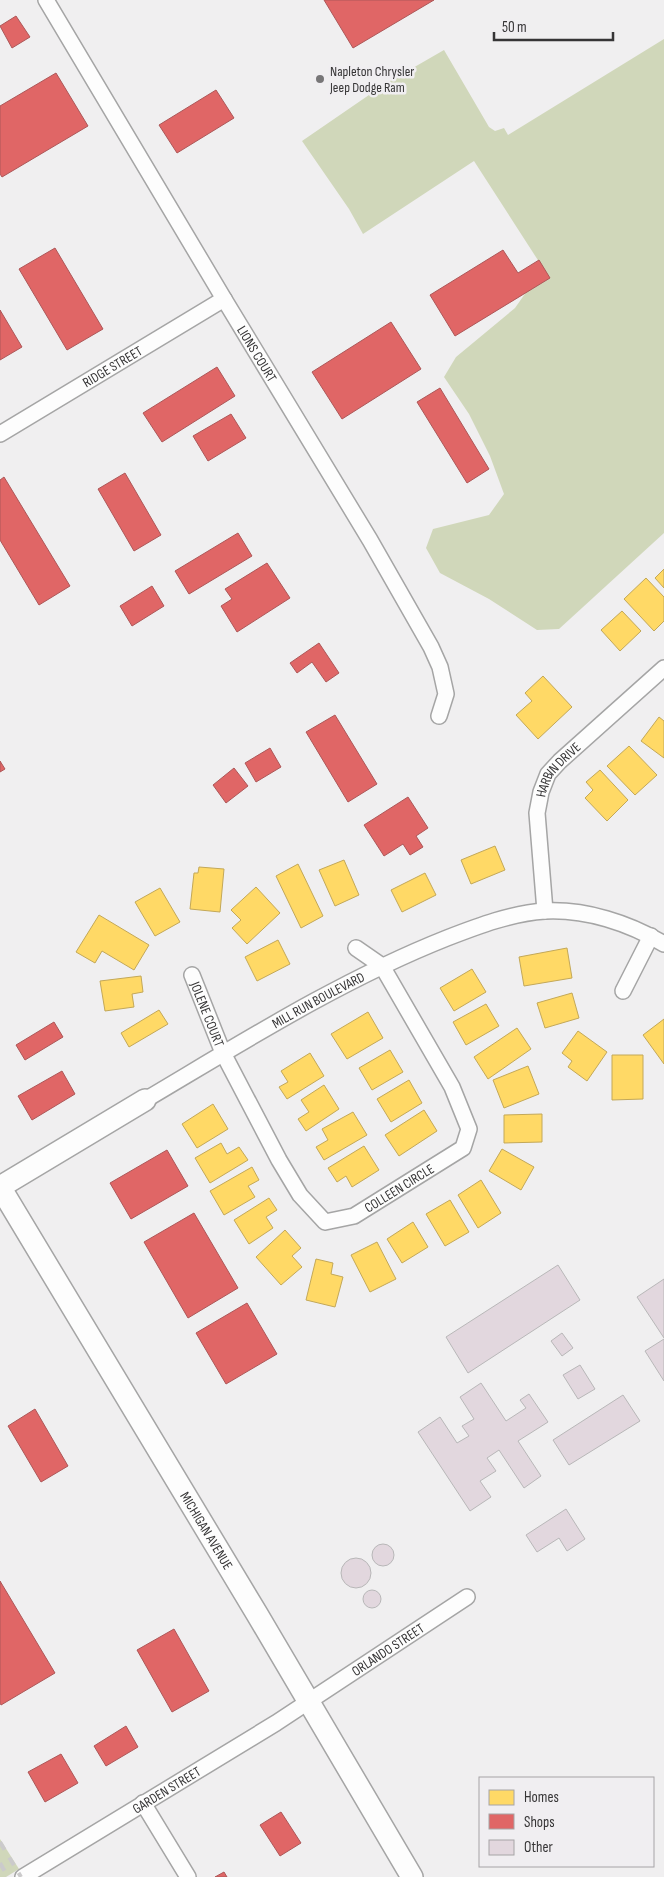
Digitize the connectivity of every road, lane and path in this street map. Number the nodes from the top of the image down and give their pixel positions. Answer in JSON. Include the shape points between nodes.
{"nodes":[{"id":1,"x":46,"y":0,"type":"edge"},
{"id":2,"x":224,"y":299,"type":"junction"},
{"id":3,"x":0,"y":434,"type":"edge"},
{"id":4,"x":664,"y":668,"type":"edge"},
{"id":5,"x":439,"y":716,"type":"dead end"},
{"id":6,"x":545,"y":911,"type":"junction"},
{"id":7,"x":658,"y":940,"type":"edge"},
{"id":8,"x":356,"y":948,"type":"dead end"},
{"id":9,"x":382,"y":966,"type":"junction"},
{"id":10,"x":192,"y":976,"type":"dead end"},
{"id":11,"x":623,"y":990,"type":"dead end"},
{"id":12,"x":224,"y":1053,"type":"junction"},
{"id":13,"x":145,"y":1100,"type":"joint"},
{"id":14,"x":0,"y":1187,"type":"edge"},
{"id":15,"x":467,"y":1597,"type":"dead end"},
{"id":16,"x":309,"y":1702,"type":"junction"},
{"id":17,"x":143,"y":1803,"type":"junction"},
{"id":18,"x":23,"y":1877,"type":"edge"},
{"id":19,"x":188,"y":1877,"type":"edge"},
{"id":20,"x":412,"y":1877,"type":"edge"}],
"edges":[{"from":1,"to":2,"type":"street","name":"LIONS COURT"},
{"from":2,"to":3,"type":"street","name":"RIDGE STREET"},
{"from":2,"to":5,"type":"street","name":"LIONS COURT","via":[[431,647],[446,694]]},
{"from":4,"to":6,"type":"street","name":"HARBIN DRIVE","via":[[548,774],[540,792],[537,813]]},
{"from":6,"to":7,"type":"street","name":"MILL RUN BOULEVARD","via":[[582,914],[624,924]]},
{"from":6,"to":9,"type":"street","name":"MILL RUN BOULEVARD","via":[[472,929]]},
{"from":7,"to":11,"type":"street"},
{"from":8,"to":9,"type":"street"},
{"from":9,"to":12,"type":"street","name":"MILL RUN BOULEVARD"},
{"from":9,"to":12,"type":"street","name":"COLLEEN CIRCLE","via":[[452,1087],[469,1129],[463,1148],[354,1216],[325,1222],[300,1195]]},
{"from":10,"to":12,"type":"street","name":"JOLENE COURT"},
{"from":12,"to":13,"type":"street","name":"MILL RUN BOULEVARD"},
{"from":13,"to":14,"type":"main road","name":"MILL RUN BOULEVARD"},
{"from":14,"to":16,"type":"main road","name":"MICHIGAN AVENUE"},
{"from":15,"to":16,"type":"street","name":"ORLANDO STREET"},
{"from":16,"to":17,"type":"street","name":"GARDEN STREET"},
{"from":16,"to":20,"type":"main road","name":"MICHIGAN AVENUE"},
{"from":17,"to":18,"type":"street","name":"GARDEN STREET"},
{"from":17,"to":19,"type":"street"}]}
